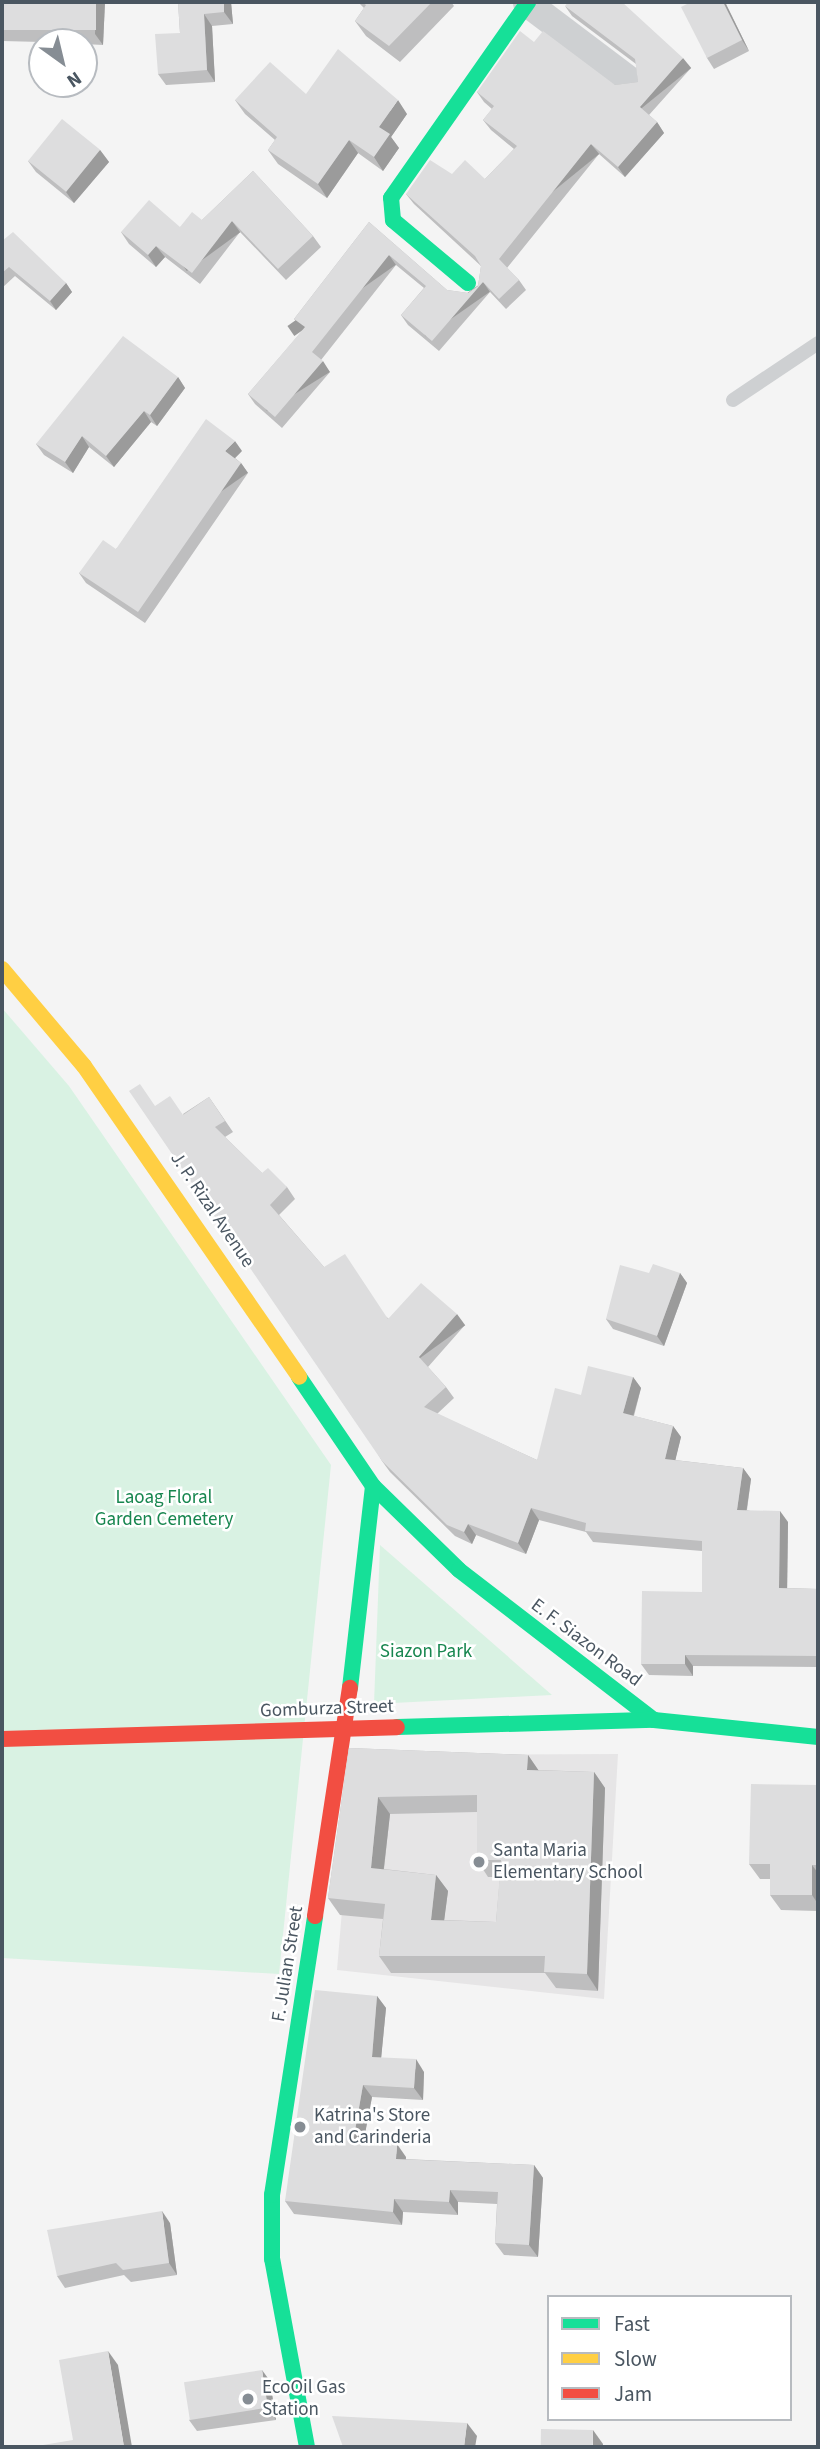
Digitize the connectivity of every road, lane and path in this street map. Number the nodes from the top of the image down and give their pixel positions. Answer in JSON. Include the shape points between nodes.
{"nodes":[{"id":1,"x":527,"y":2,"type":"edge"},
{"id":2,"x":632,"y":82,"type":"edge"},
{"id":3,"x":468,"y":283,"type":"dead end"},
{"id":4,"x":818,"y":343,"type":"edge"},
{"id":5,"x":733,"y":400,"type":"dead end"},
{"id":6,"x":2,"y":969,"type":"edge"},
{"id":7,"x":373,"y":1486,"type":"junction"},
{"id":8,"x":654,"y":1720,"type":"junction"},
{"id":9,"x":343,"y":1729,"type":"junction"},
{"id":10,"x":818,"y":1737,"type":"edge"},
{"id":11,"x":2,"y":1740,"type":"edge"},
{"id":12,"x":307,"y":2447,"type":"edge"}],
"edges":[{"from":1,"to":2,"type":"street"},
{"from":1,"to":3,"type":"main road","via":[[391,198],[393,220]]},
{"from":4,"to":5,"type":"lane"},
{"from":6,"to":7,"type":"main road","name":"J. P. Rizal Avenue","via":[[84,1066],[177,1195]]},
{"from":7,"to":8,"type":"main road","name":"E. F. Siazon Road","via":[[459,1570]]},
{"from":7,"to":9,"type":"main road","name":"F. Julian Street"},
{"from":8,"to":9,"type":"main road","name":"Gomburza Street"},
{"from":8,"to":10,"type":"main road"},
{"from":9,"to":11,"type":"main road","name":"Gomburza Street"},
{"from":9,"to":12,"type":"main road","name":"F. Julian Street","via":[[272,2195],[272,2259]]}]}
